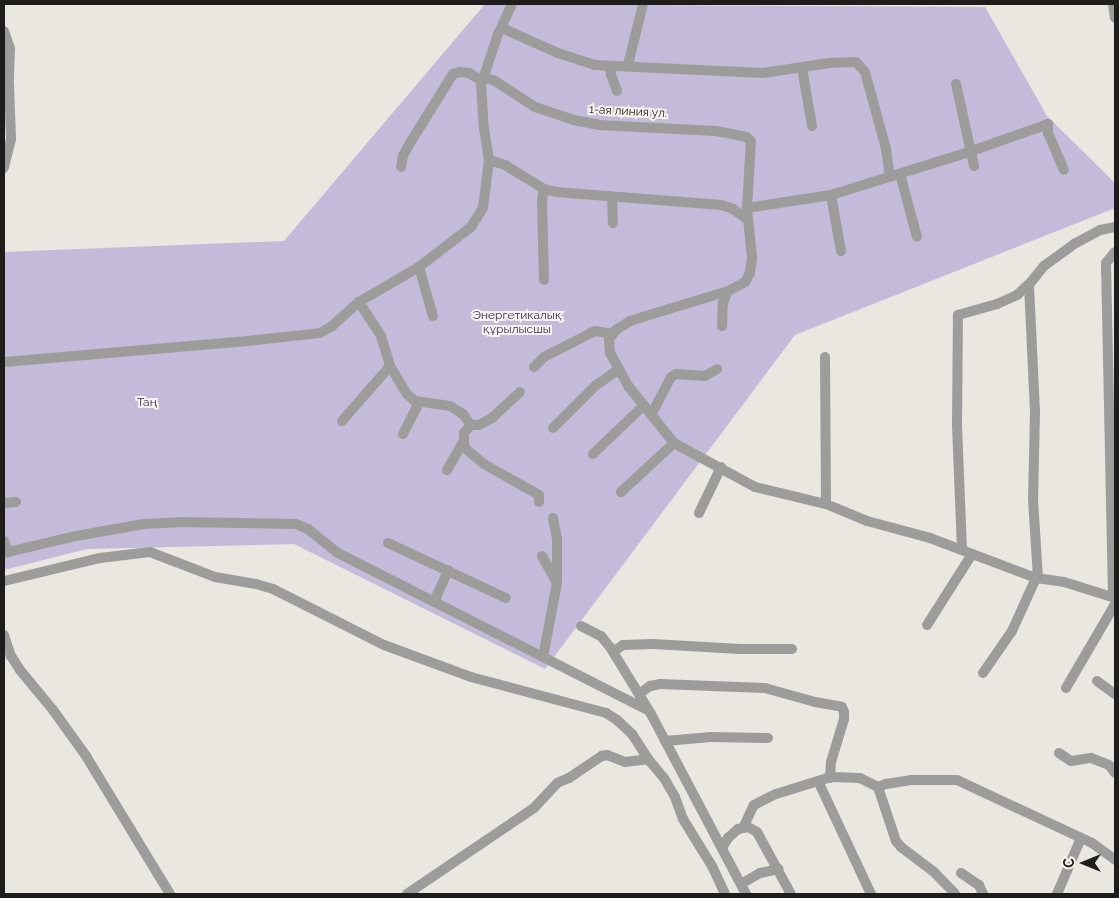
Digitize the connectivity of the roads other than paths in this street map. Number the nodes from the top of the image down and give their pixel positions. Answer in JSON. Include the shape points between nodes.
{"nodes":[{"id":1,"x":512,"y":4,"type":"edge"},
{"id":2,"x":643,"y":4,"type":"edge"},
{"id":3,"x":1113,"y":4,"type":"edge"},
{"id":4,"x":1115,"y":18,"type":"edge"},
{"id":5,"x":502,"y":28,"type":"junction"},
{"id":6,"x":4,"y":32,"type":"edge"},
{"id":7,"x":610,"y":66,"type":"junction"},
{"id":8,"x":628,"y":66,"type":"junction"},
{"id":9,"x":802,"y":68,"type":"junction"},
{"id":10,"x":482,"y":79,"type":"junction"},
{"id":11,"x":956,"y":84,"type":"dead end"},
{"id":12,"x":617,"y":91,"type":"dead end"},
{"id":13,"x":812,"y":126,"type":"dead end"},
{"id":14,"x":969,"y":152,"type":"junction"},
{"id":15,"x":489,"y":160,"type":"junction"},
{"id":16,"x":974,"y":166,"type":"dead end"},
{"id":17,"x":401,"y":167,"type":"dead end"},
{"id":18,"x":4,"y":168,"type":"edge"},
{"id":19,"x":1064,"y":170,"type":"dead end"},
{"id":20,"x":900,"y":174,"type":"junction"},
{"id":21,"x":890,"y":177,"type":"junction"},
{"id":22,"x":544,"y":189,"type":"junction"},
{"id":23,"x":832,"y":195,"type":"junction"},
{"id":24,"x":612,"y":197,"type":"junction"},
{"id":25,"x":747,"y":214,"type":"junction"},
{"id":26,"x":613,"y":223,"type":"dead end"},
{"id":27,"x":1115,"y":227,"type":"edge"},
{"id":28,"x":917,"y":237,"type":"dead end"},
{"id":29,"x":841,"y":251,"type":"dead end"},
{"id":30,"x":1115,"y":252,"type":"edge"},
{"id":31,"x":419,"y":267,"type":"junction"},
{"id":32,"x":544,"y":280,"type":"dead end"},
{"id":33,"x":1028,"y":285,"type":"junction"},
{"id":34,"x":728,"y":291,"type":"junction"},
{"id":35,"x":359,"y":302,"type":"junction"},
{"id":36,"x":434,"y":316,"type":"dead end"},
{"id":37,"x":722,"y":326,"type":"dead end"},
{"id":38,"x":612,"y":334,"type":"junction"},
{"id":39,"x":825,"y":357,"type":"dead end"},
{"id":40,"x":4,"y":362,"type":"edge"},
{"id":41,"x":390,"y":366,"type":"junction"},
{"id":42,"x":534,"y":367,"type":"dead end"},
{"id":43,"x":619,"y":369,"type":"junction"},
{"id":44,"x":717,"y":369,"type":"dead end"},
{"id":45,"x":520,"y":392,"type":"dead end"},
{"id":46,"x":420,"y":402,"type":"junction"},
{"id":47,"x":643,"y":406,"type":"junction"},
{"id":48,"x":651,"y":415,"type":"junction"},
{"id":49,"x":342,"y":421,"type":"dead end"},
{"id":50,"x":471,"y":425,"type":"junction"},
{"id":51,"x":553,"y":428,"type":"dead end"},
{"id":52,"x":403,"y":434,"type":"dead end"},
{"id":53,"x":464,"y":440,"type":"junction"},
{"id":54,"x":674,"y":443,"type":"junction"},
{"id":55,"x":593,"y":454,"type":"dead end"},
{"id":56,"x":721,"y":467,"type":"junction"},
{"id":57,"x":447,"y":470,"type":"dead end"},
{"id":58,"x":621,"y":492,"type":"dead end"},
{"id":59,"x":16,"y":502,"type":"dead end"},
{"id":60,"x":539,"y":502,"type":"dead end"},
{"id":61,"x":4,"y":504,"type":"edge"},
{"id":62,"x":826,"y":504,"type":"junction"},
{"id":63,"x":699,"y":513,"type":"dead end"},
{"id":64,"x":553,"y":518,"type":"dead end"},
{"id":65,"x":4,"y":541,"type":"edge"},
{"id":66,"x":388,"y":543,"type":"dead end"},
{"id":67,"x":967,"y":552,"type":"junction"},
{"id":68,"x":6,"y":553,"type":"edge"},
{"id":69,"x":542,"y":556,"type":"dead end"},
{"id":70,"x":448,"y":570,"type":"junction"},
{"id":71,"x":1037,"y":578,"type":"junction"},
{"id":72,"x":557,"y":579,"type":"junction"},
{"id":73,"x":4,"y":581,"type":"edge"},
{"id":74,"x":506,"y":598,"type":"dead end"},
{"id":75,"x":1114,"y":599,"type":"edge"},
{"id":76,"x":434,"y":602,"type":"junction"},
{"id":77,"x":927,"y":625,"type":"dead end"},
{"id":78,"x":581,"y":626,"type":"dead end"},
{"id":79,"x":4,"y":635,"type":"edge"},
{"id":80,"x":792,"y":648,"type":"dead end"},
{"id":81,"x":613,"y":652,"type":"junction"},
{"id":82,"x":543,"y":657,"type":"junction"},
{"id":83,"x":983,"y":673,"type":"dead end"},
{"id":84,"x":1097,"y":680,"type":"dead end"},
{"id":85,"x":1066,"y":688,"type":"dead end"},
{"id":86,"x":639,"y":694,"type":"junction"},
{"id":87,"x":1115,"y":694,"type":"edge"},
{"id":88,"x":648,"y":710,"type":"junction"},
{"id":89,"x":768,"y":738,"type":"dead end"},
{"id":90,"x":665,"y":741,"type":"junction"},
{"id":91,"x":1059,"y":754,"type":"dead end"},
{"id":92,"x":648,"y":759,"type":"junction"},
{"id":93,"x":1115,"y":773,"type":"edge"},
{"id":94,"x":830,"y":778,"type":"junction"},
{"id":95,"x":818,"y":781,"type":"junction"},
{"id":96,"x":878,"y":787,"type":"junction"},
{"id":97,"x":744,"y":826,"type":"junction"},
{"id":98,"x":1081,"y":838,"type":"junction"},
{"id":99,"x":722,"y":848,"type":"junction"},
{"id":100,"x":1115,"y":860,"type":"edge"},
{"id":101,"x":779,"y":870,"type":"junction"},
{"id":102,"x":961,"y":873,"type":"dead end"},
{"id":103,"x":741,"y":884,"type":"junction"},
{"id":104,"x":170,"y":894,"type":"edge"},
{"id":105,"x":407,"y":894,"type":"edge"},
{"id":106,"x":724,"y":894,"type":"edge"},
{"id":107,"x":746,"y":894,"type":"edge"},
{"id":108,"x":791,"y":894,"type":"edge"},
{"id":109,"x":871,"y":894,"type":"edge"},
{"id":110,"x":956,"y":894,"type":"edge"},
{"id":111,"x":983,"y":894,"type":"edge"},
{"id":112,"x":1057,"y":894,"type":"edge"}],
"edges":[{"from":1,"to":5,"type":"street"},
{"from":2,"to":8,"type":"street"},
{"from":3,"to":4,"type":"street"},
{"from":5,"to":7,"type":"street","via":[[594,65]]},
{"from":5,"to":10,"type":"street"},
{"from":6,"to":18,"type":"street","via":[[10,48],[11,139]]},
{"from":7,"to":8,"type":"street"},
{"from":7,"to":12,"type":"street"},
{"from":8,"to":9,"type":"street","via":[[763,73]]},
{"from":9,"to":13,"type":"street"},
{"from":9,"to":21,"type":"street","via":[[849,61],[864,68],[886,149]]},
{"from":10,"to":15,"type":"street"},
{"from":10,"to":17,"type":"street","name":"1-ая линия ул.","via":[[465,72],[453,74],[402,156]]},
{"from":10,"to":25,"type":"street","name":"1-ая линия ул.","via":[[495,81],[535,107],[574,120],[599,125],[716,131],[746,137],[752,142]]},
{"from":11,"to":14,"type":"street"},
{"from":14,"to":16,"type":"street"},
{"from":14,"to":19,"type":"street","via":[[1048,124],[1048,133]]},
{"from":14,"to":20,"type":"street"},
{"from":15,"to":22,"type":"street","via":[[505,165]]},
{"from":15,"to":31,"type":"street","via":[[479,217],[472,227]]},
{"from":20,"to":21,"type":"street"},
{"from":20,"to":28,"type":"street"},
{"from":21,"to":23,"type":"street"},
{"from":22,"to":24,"type":"street"},
{"from":22,"to":32,"type":"street"},
{"from":23,"to":25,"type":"street"},
{"from":23,"to":29,"type":"street"},
{"from":24,"to":25,"type":"street","via":[[721,206]]},
{"from":24,"to":26,"type":"street"},
{"from":25,"to":34,"type":"street","via":[[751,267],[745,282]]},
{"from":27,"to":33,"type":"street","via":[[1100,230],[1074,244],[1044,266]]},
{"from":30,"to":75,"type":"street","via":[[1106,263]]},
{"from":31,"to":35,"type":"street"},
{"from":31,"to":36,"type":"street"},
{"from":33,"to":67,"type":"street","via":[[1007,300],[958,315],[957,424]]},
{"from":33,"to":71,"type":"street","via":[[1035,413]]},
{"from":34,"to":37,"type":"street","via":[[723,303]]},
{"from":34,"to":38,"type":"street","via":[[637,318]]},
{"from":35,"to":40,"type":"street","via":[[320,333]]},
{"from":35,"to":41,"type":"street","via":[[381,336]]},
{"from":38,"to":42,"type":"street","via":[[595,331],[540,360]]},
{"from":38,"to":43,"type":"street","via":[[610,353]]},
{"from":39,"to":62,"type":"street"},
{"from":41,"to":46,"type":"street","via":[[407,394]]},
{"from":41,"to":49,"type":"street"},
{"from":43,"to":47,"type":"street"},
{"from":43,"to":51,"type":"street","via":[[595,386]]},
{"from":44,"to":48,"type":"street","via":[[706,376],[676,374],[671,377]]},
{"from":45,"to":50,"type":"street","via":[[484,424]]},
{"from":46,"to":50,"type":"street","via":[[457,409]]},
{"from":46,"to":52,"type":"street"},
{"from":47,"to":48,"type":"street"},
{"from":47,"to":55,"type":"street"},
{"from":48,"to":54,"type":"street"},
{"from":50,"to":53,"type":"street","via":[[464,433]]},
{"from":53,"to":57,"type":"street"},
{"from":53,"to":60,"type":"street","via":[[466,449],[473,456],[539,495]]},
{"from":54,"to":56,"type":"street"},
{"from":54,"to":58,"type":"street"},
{"from":56,"to":62,"type":"street","via":[[755,487]]},
{"from":56,"to":63,"type":"street"},
{"from":59,"to":61,"type":"street"},
{"from":62,"to":67,"type":"street","via":[[867,521]]},
{"from":64,"to":72,"type":"street","via":[[557,539]]},
{"from":65,"to":68,"type":"street"},
{"from":66,"to":70,"type":"street"},
{"from":67,"to":71,"type":"street"},
{"from":67,"to":77,"type":"street"},
{"from":68,"to":76,"type":"street","via":[[144,524],[296,524],[308,529],[336,552]]},
{"from":69,"to":72,"type":"street"},
{"from":70,"to":74,"type":"street"},
{"from":70,"to":76,"type":"street"},
{"from":71,"to":75,"type":"street","via":[[1064,582]]},
{"from":71,"to":83,"type":"street","via":[[1012,631]]},
{"from":72,"to":82,"type":"street"},
{"from":73,"to":92,"type":"street","via":[[100,558],[150,552],[165,556],[215,577],[273,589],[384,644],[471,677],[606,714],[632,734]]},
{"from":75,"to":85,"type":"street"},
{"from":76,"to":82,"type":"street"},
{"from":78,"to":81,"type":"street","via":[[601,636]]},
{"from":79,"to":104,"type":"street","via":[[11,656],[86,756]]},
{"from":80,"to":81,"type":"street","via":[[644,644],[623,645]]},
{"from":81,"to":86,"type":"street"},
{"from":82,"to":88,"type":"street"},
{"from":84,"to":87,"type":"street"},
{"from":86,"to":88,"type":"street"},
{"from":86,"to":94,"type":"street","via":[[660,684],[759,687],[842,707],[844,719],[831,762]]},
{"from":88,"to":90,"type":"street"},
{"from":89,"to":90,"type":"street","via":[[711,737]]},
{"from":90,"to":99,"type":"street"},
{"from":91,"to":93,"type":"street","via":[[1071,762],[1092,758],[1110,765]]},
{"from":92,"to":105,"type":"street","via":[[625,762],[602,756],[557,783],[534,808]]},
{"from":92,"to":106,"type":"street","via":[[675,796],[683,819],[712,866]]},
{"from":94,"to":95,"type":"street"},
{"from":94,"to":96,"type":"street","via":[[853,776]]},
{"from":95,"to":97,"type":"street","via":[[760,801],[749,811]]},
{"from":95,"to":109,"type":"street"},
{"from":96,"to":98,"type":"street","via":[[911,780],[957,780]]},
{"from":96,"to":110,"type":"street","via":[[896,841]]},
{"from":97,"to":99,"type":"street","via":[[732,834]]},
{"from":97,"to":101,"type":"street","via":[[760,835]]},
{"from":98,"to":100,"type":"street"},
{"from":98,"to":112,"type":"street"},
{"from":99,"to":103,"type":"street"},
{"from":101,"to":103,"type":"street","via":[[760,873]]},
{"from":101,"to":108,"type":"street"},
{"from":102,"to":111,"type":"street","via":[[979,885]]},
{"from":103,"to":107,"type":"street"}]}
